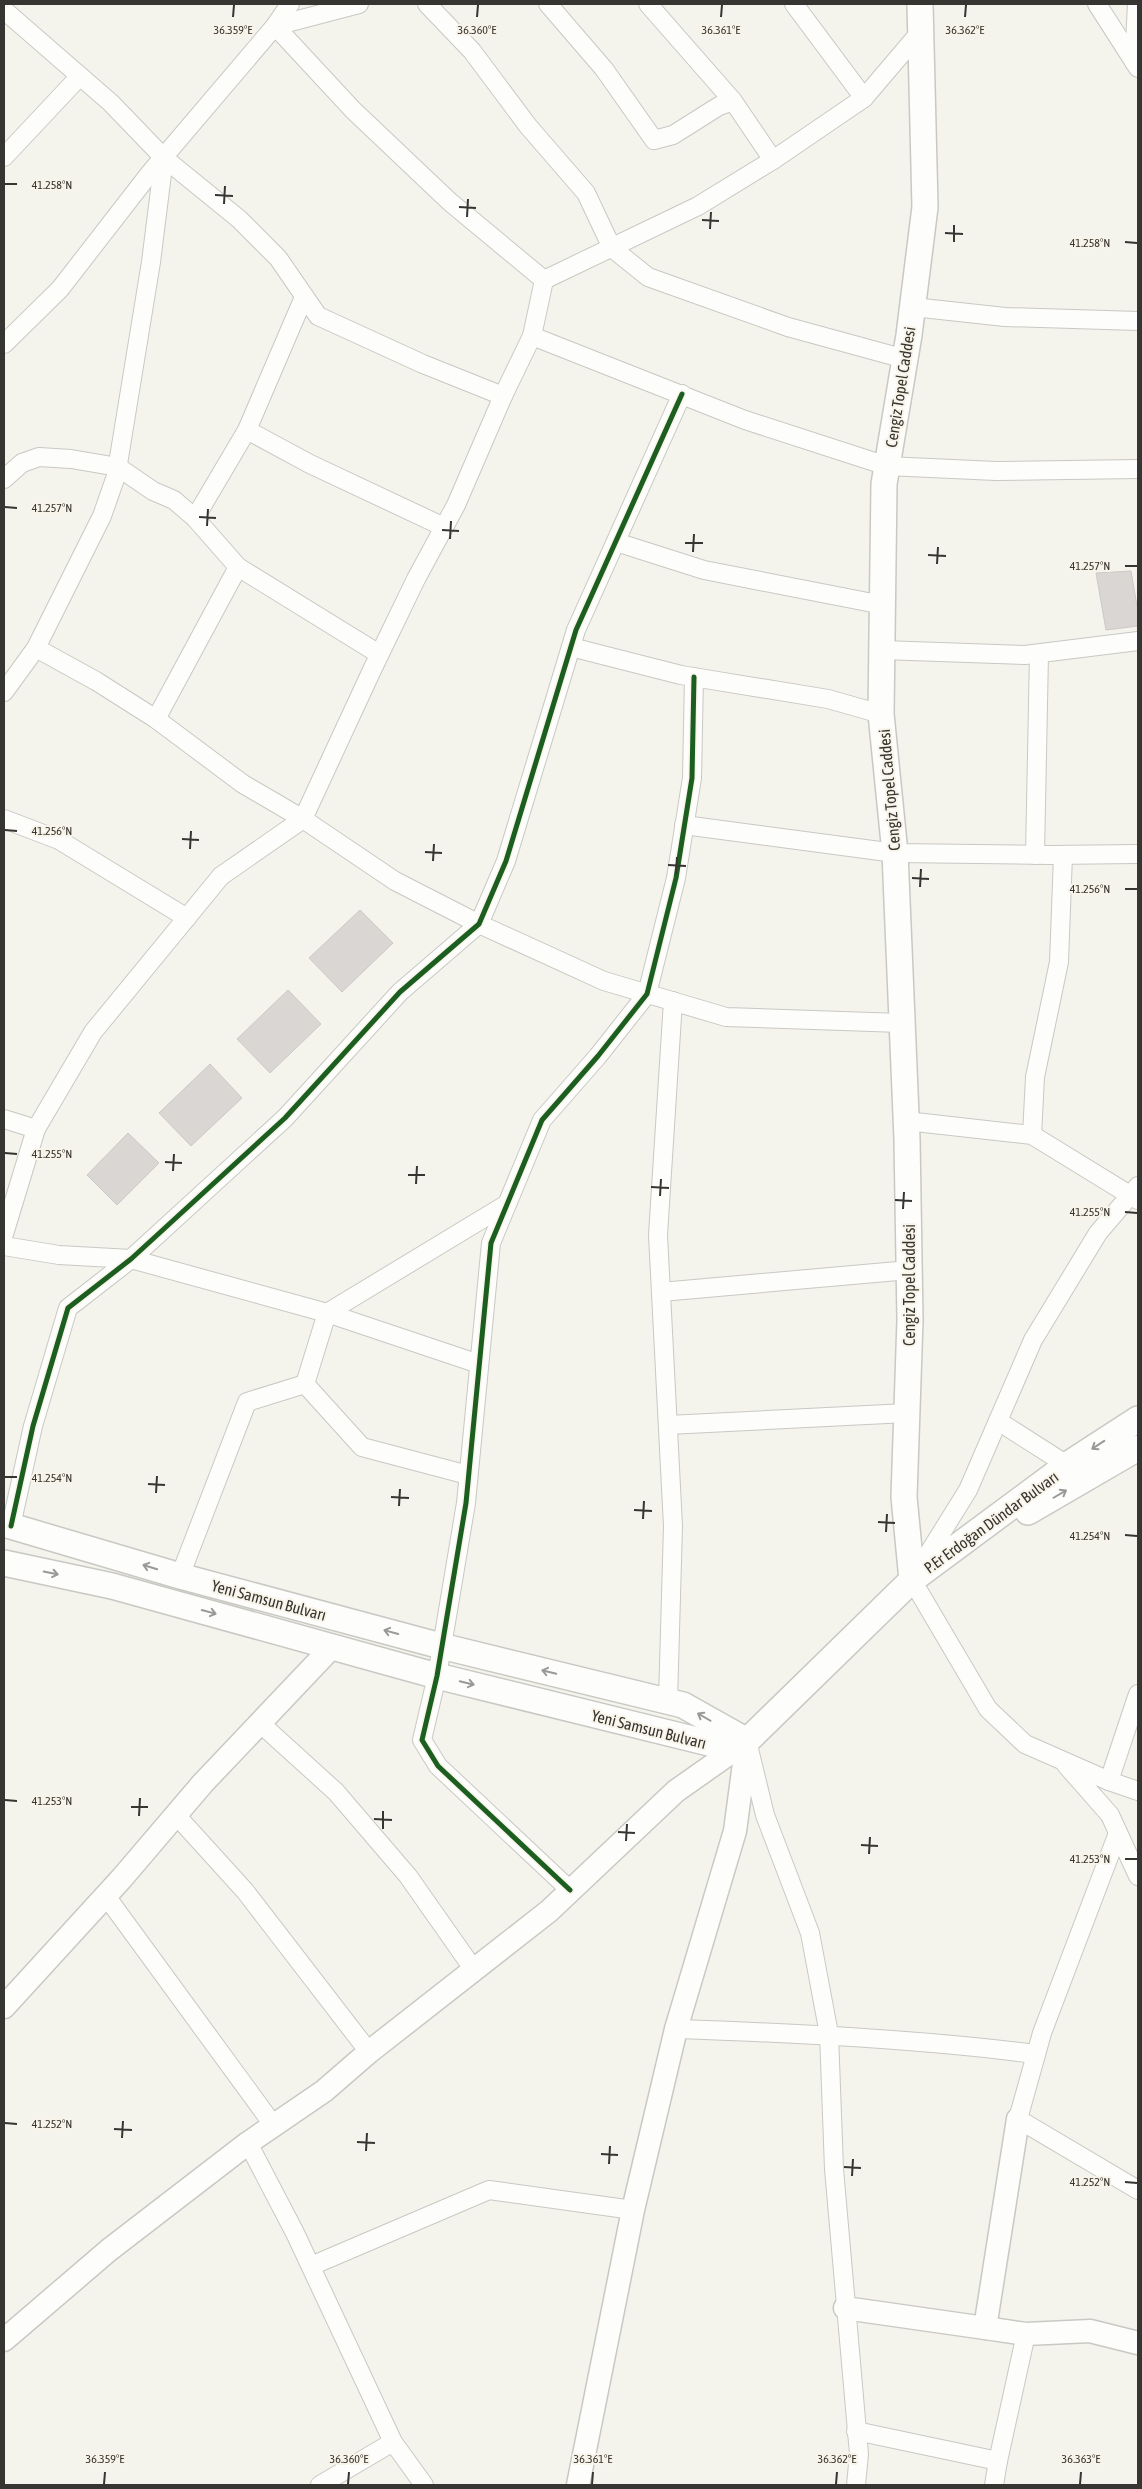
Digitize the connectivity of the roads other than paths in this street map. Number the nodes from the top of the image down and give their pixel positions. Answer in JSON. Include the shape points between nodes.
{"nodes":[{"id":1,"x":290,"y":4,"type":"edge"},
{"id":2,"x":359,"y":4,"type":"edge"},
{"id":3,"x":427,"y":4,"type":"edge"},
{"id":4,"x":548,"y":4,"type":"edge"},
{"id":5,"x":648,"y":4,"type":"edge"},
{"id":6,"x":794,"y":4,"type":"edge"},
{"id":7,"x":920,"y":4,"type":"edge"},
{"id":8,"x":1097,"y":4,"type":"edge"},
{"id":9,"x":1136,"y":4,"type":"edge"},
{"id":10,"x":4,"y":10,"type":"edge"},
{"id":11,"x":276,"y":26,"type":"junction"},
{"id":12,"x":921,"y":31,"type":"junction"},
{"id":13,"x":1136,"y":65,"type":"edge"},
{"id":14,"x":80,"y":76,"type":"junction"},
{"id":15,"x":864,"y":98,"type":"junction"},
{"id":16,"x":733,"y":101,"type":"junction"},
{"id":17,"x":4,"y":157,"type":"edge"},
{"id":18,"x":164,"y":158,"type":"junction"},
{"id":19,"x":773,"y":160,"type":"junction"},
{"id":20,"x":612,"y":248,"type":"junction"},
{"id":21,"x":544,"y":280,"type":"junction"},
{"id":22,"x":304,"y":297,"type":"junction"},
{"id":23,"x":913,"y":306,"type":"junction"},
{"id":24,"x":1138,"y":321,"type":"edge"},
{"id":25,"x":532,"y":336,"type":"junction"},
{"id":26,"x":4,"y":344,"type":"edge"},
{"id":27,"x":905,"y":359,"type":"junction"},
{"id":28,"x":682,"y":394,"type":"junction"},
{"id":29,"x":503,"y":396,"type":"junction"},
{"id":30,"x":247,"y":430,"type":"junction"},
{"id":31,"x":118,"y":466,"type":"junction"},
{"id":32,"x":887,"y":466,"type":"junction"},
{"id":33,"x":1138,"y":469,"type":"edge"},
{"id":34,"x":4,"y":479,"type":"edge"},
{"id":35,"x":195,"y":518,"type":"junction"},
{"id":36,"x":444,"y":527,"type":"junction"},
{"id":37,"x":616,"y":542,"type":"junction"},
{"id":38,"x":238,"y":567,"type":"junction"},
{"id":39,"x":883,"y":605,"type":"junction"},
{"id":40,"x":1138,"y":642,"type":"edge"},
{"id":41,"x":571,"y":647,"type":"junction"},
{"id":42,"x":36,"y":648,"type":"junction"},
{"id":43,"x":882,"y":650,"type":"junction"},
{"id":44,"x":380,"y":654,"type":"junction"},
{"id":45,"x":1039,"y":654,"type":"junction"},
{"id":46,"x":694,"y":677,"type":"junction"},
{"id":47,"x":4,"y":692,"type":"edge"},
{"id":48,"x":881,"y":714,"type":"junction"},
{"id":49,"x":156,"y":719,"type":"junction"},
{"id":50,"x":4,"y":819,"type":"edge"},
{"id":51,"x":303,"y":819,"type":"junction"},
{"id":52,"x":684,"y":825,"type":"junction"},
{"id":53,"x":895,"y":852,"type":"junction"},
{"id":54,"x":1138,"y":854,"type":"edge"},
{"id":55,"x":1035,"y":855,"type":"junction"},
{"id":56,"x":1063,"y":855,"type":"junction"},
{"id":57,"x":187,"y":918,"type":"junction"},
{"id":58,"x":479,"y":924,"type":"junction"},
{"id":59,"x":647,"y":994,"type":"junction"},
{"id":60,"x":673,"y":1001,"type":"junction"},
{"id":61,"x":902,"y":1023,"type":"junction"},
{"id":62,"x":4,"y":1119,"type":"edge"},
{"id":63,"x":906,"y":1121,"type":"junction"},
{"id":64,"x":36,"y":1129,"type":"junction"},
{"id":65,"x":1032,"y":1135,"type":"junction"},
{"id":66,"x":1136,"y":1194,"type":"edge"},
{"id":67,"x":507,"y":1204,"type":"junction"},
{"id":68,"x":4,"y":1234,"type":"edge"},
{"id":69,"x":4,"y":1246,"type":"edge"},
{"id":70,"x":131,"y":1259,"type":"junction"},
{"id":71,"x":909,"y":1270,"type":"junction"},
{"id":72,"x":661,"y":1292,"type":"junction"},
{"id":73,"x":327,"y":1313,"type":"junction"},
{"id":74,"x":479,"y":1364,"type":"junction"},
{"id":75,"x":305,"y":1384,"type":"junction"},
{"id":76,"x":907,"y":1413,"type":"junction"},
{"id":77,"x":1138,"y":1419,"type":"edge"},
{"id":78,"x":998,"y":1421,"type":"junction"},
{"id":79,"x":668,"y":1426,"type":"junction"},
{"id":80,"x":1138,"y":1448,"type":"edge"},
{"id":81,"x":1067,"y":1466,"type":"junction"},
{"id":82,"x":468,"y":1475,"type":"junction"},
{"id":83,"x":8,"y":1525,"type":"edge"},
{"id":84,"x":4,"y":1563,"type":"edge"},
{"id":85,"x":180,"y":1576,"type":"junction"},
{"id":86,"x":912,"y":1580,"type":"junction"},
{"id":87,"x":333,"y":1646,"type":"junction"},
{"id":88,"x":441,"y":1646,"type":"junction"},
{"id":89,"x":437,"y":1676,"type":"junction"},
{"id":90,"x":1138,"y":1694,"type":"edge"},
{"id":91,"x":668,"y":1701,"type":"junction"},
{"id":92,"x":261,"y":1724,"type":"junction"},
{"id":93,"x":747,"y":1741,"type":"junction"},
{"id":94,"x":1062,"y":1761,"type":"junction"},
{"id":95,"x":1109,"y":1781,"type":"junction"},
{"id":96,"x":1138,"y":1791,"type":"edge"},
{"id":97,"x":176,"y":1815,"type":"junction"},
{"id":98,"x":1118,"y":1833,"type":"junction"},
{"id":99,"x":1138,"y":1876,"type":"edge"},
{"id":100,"x":570,"y":1890,"type":"junction"},
{"id":101,"x":106,"y":1896,"type":"junction"},
{"id":102,"x":474,"y":1970,"type":"junction"},
{"id":103,"x":4,"y":2007,"type":"edge"},
{"id":104,"x":676,"y":2029,"type":"junction"},
{"id":105,"x":829,"y":2034,"type":"junction"},
{"id":106,"x":369,"y":2052,"type":"junction"},
{"id":107,"x":1036,"y":2054,"type":"junction"},
{"id":108,"x":1018,"y":2119,"type":"junction"},
{"id":109,"x":274,"y":2126,"type":"junction"},
{"id":110,"x":248,"y":2144,"type":"junction"},
{"id":111,"x":1138,"y":2190,"type":"edge"},
{"id":112,"x":633,"y":2210,"type":"junction"},
{"id":113,"x":311,"y":2266,"type":"junction"},
{"id":114,"x":845,"y":2308,"type":"junction"},
{"id":115,"x":985,"y":2328,"type":"junction"},
{"id":116,"x":1026,"y":2334,"type":"junction"},
{"id":117,"x":4,"y":2340,"type":"edge"},
{"id":118,"x":1138,"y":2342,"type":"edge"},
{"id":119,"x":856,"y":2431,"type":"junction"},
{"id":120,"x":393,"y":2442,"type":"junction"},
{"id":121,"x":998,"y":2461,"type":"junction"},
{"id":122,"x":320,"y":2485,"type":"edge"},
{"id":123,"x":424,"y":2485,"type":"edge"},
{"id":124,"x":578,"y":2485,"type":"edge"},
{"id":125,"x":856,"y":2485,"type":"edge"},
{"id":126,"x":994,"y":2485,"type":"edge"}],
"edges":[{"from":1,"to":11,"type":"street"},
{"from":2,"to":11,"type":"street"},
{"from":3,"to":20,"type":"street","via":[[472,51],[528,126],[586,193]]},
{"from":4,"to":16,"type":"street","via":[[604,69],[654,140],[673,135],[719,106]]},
{"from":5,"to":16,"type":"street"},
{"from":6,"to":15,"type":"street"},
{"from":7,"to":12,"type":"main road","name":"Cengiz Topel Caddesi"},
{"from":8,"to":13,"type":"street"},
{"from":9,"to":13,"type":"street"},
{"from":10,"to":14,"type":"street"},
{"from":11,"to":18,"type":"street"},
{"from":11,"to":21,"type":"street","via":[[353,110],[443,196]]},
{"from":12,"to":15,"type":"street"},
{"from":12,"to":23,"type":"main road","name":"Cengiz Topel Caddesi","via":[[925,207]]},
{"from":14,"to":17,"type":"street"},
{"from":14,"to":18,"type":"street"},
{"from":15,"to":19,"type":"street"},
{"from":16,"to":19,"type":"street"},
{"from":18,"to":22,"type":"street","via":[[238,219],[278,258]]},
{"from":18,"to":26,"type":"street","via":[[60,289]]},
{"from":18,"to":31,"type":"street","via":[[151,262]]},
{"from":19,"to":20,"type":"street","via":[[698,206]]},
{"from":20,"to":21,"type":"street"},
{"from":20,"to":27,"type":"street","via":[[648,277],[700,297],[788,327]]},
{"from":21,"to":25,"type":"street"},
{"from":22,"to":29,"type":"street","via":[[318,316]]},
{"from":22,"to":30,"type":"street"},
{"from":23,"to":24,"type":"street","via":[[1005,318]]},
{"from":23,"to":27,"type":"main road","name":"Cengiz Topel Caddesi"},
{"from":25,"to":28,"type":"street"},
{"from":25,"to":29,"type":"street"},
{"from":27,"to":32,"type":"main road","name":"Cengiz Topel Caddesi"},
{"from":28,"to":32,"type":"street","via":[[745,420]]},
{"from":28,"to":37,"type":"street"},
{"from":29,"to":36,"type":"street"},
{"from":30,"to":35,"type":"street"},
{"from":30,"to":36,"type":"street","via":[[310,464]]},
{"from":31,"to":34,"type":"street","via":[[39,457],[22,463]]},
{"from":31,"to":35,"type":"street","via":[[153,491],[174,500]]},
{"from":31,"to":42,"type":"street","via":[[102,516]]},
{"from":32,"to":33,"type":"street","via":[[996,471]]},
{"from":32,"to":39,"type":"main road","name":"Cengiz Topel Caddesi"},
{"from":35,"to":38,"type":"street"},
{"from":36,"to":44,"type":"street"},
{"from":37,"to":39,"type":"street","via":[[704,570]]},
{"from":37,"to":41,"type":"street"},
{"from":38,"to":44,"type":"street"},
{"from":38,"to":49,"type":"street"},
{"from":39,"to":43,"type":"main road","name":"Cengiz Topel Caddesi"},
{"from":40,"to":45,"type":"street"},
{"from":41,"to":46,"type":"street"},
{"from":41,"to":58,"type":"street","via":[[506,861]]},
{"from":42,"to":47,"type":"street"},
{"from":42,"to":49,"type":"street"},
{"from":43,"to":45,"type":"street"},
{"from":43,"to":48,"type":"main road","name":"Cengiz Topel Caddesi"},
{"from":44,"to":51,"type":"street"},
{"from":45,"to":55,"type":"street"},
{"from":46,"to":48,"type":"street","via":[[828,699]]},
{"from":46,"to":52,"type":"street","via":[[692,778]]},
{"from":48,"to":53,"type":"main road","name":"Cengiz Topel Caddesi"},
{"from":49,"to":51,"type":"street","via":[[242,784]]},
{"from":50,"to":57,"type":"street","via":[[59,840]]},
{"from":51,"to":57,"type":"street","via":[[221,876]]},
{"from":51,"to":58,"type":"street","via":[[395,881]]},
{"from":52,"to":53,"type":"street"},
{"from":52,"to":59,"type":"street","via":[[676,878]]},
{"from":53,"to":55,"type":"street"},
{"from":53,"to":61,"type":"main road","name":"Cengiz Topel Caddesi"},
{"from":54,"to":56,"type":"street"},
{"from":55,"to":56,"type":"street"},
{"from":56,"to":65,"type":"street","via":[[1059,962],[1036,1077]]},
{"from":57,"to":64,"type":"street","via":[[93,1032]]},
{"from":58,"to":59,"type":"street","via":[[604,981]]},
{"from":58,"to":70,"type":"street","via":[[400,992],[285,1118]]},
{"from":59,"to":60,"type":"street"},
{"from":59,"to":67,"type":"street","via":[[542,1120]]},
{"from":60,"to":61,"type":"street","via":[[726,1017]]},
{"from":60,"to":72,"type":"street","via":[[658,1236]]},
{"from":61,"to":63,"type":"main road","name":"Cengiz Topel Caddesi"},
{"from":62,"to":64,"type":"street"},
{"from":63,"to":65,"type":"street"},
{"from":63,"to":71,"type":"main road","name":"Cengiz Topel Caddesi"},
{"from":64,"to":68,"type":"street"},
{"from":65,"to":66,"type":"street"},
{"from":66,"to":78,"type":"street","via":[[1098,1233],[1033,1340]]},
{"from":67,"to":73,"type":"street"},
{"from":67,"to":74,"type":"street","via":[[491,1243]]},
{"from":69,"to":70,"type":"street","via":[[59,1255]]},
{"from":70,"to":73,"type":"street"},
{"from":70,"to":83,"type":"street","via":[[68,1308]]},
{"from":71,"to":72,"type":"street"},
{"from":71,"to":76,"type":"main road","name":"Cengiz Topel Caddesi"},
{"from":72,"to":79,"type":"street"},
{"from":73,"to":74,"type":"street"},
{"from":73,"to":75,"type":"street"},
{"from":74,"to":82,"type":"street"},
{"from":75,"to":82,"type":"street","via":[[362,1447]]},
{"from":75,"to":85,"type":"street","via":[[247,1402]]},
{"from":76,"to":79,"type":"street"},
{"from":76,"to":86,"type":"main road","name":"Cengiz Topel Caddesi","via":[[904,1497]]},
{"from":77,"to":81,"type":"main road","name":"P.Er Erdoğan Dündar Bulvarı","one_way":true},
{"from":78,"to":81,"type":"street"},
{"from":78,"to":86,"type":"street","via":[[968,1490]]},
{"from":79,"to":91,"type":"street","via":[[673,1526]]},
{"from":86,"to":80,"type":"main road","name":"P.Er Erdoğan Dündar Bulvarı","one_way":true},
{"from":81,"to":86,"type":"main road","name":"P.Er Erdoğan Dündar Bulvarı"},
{"from":82,"to":88,"type":"street"},
{"from":85,"to":83,"type":"main road","name":"Yeni Samsun Bulvarı","one_way":true},
{"from":84,"to":87,"type":"main road","name":"Yeni Samsun Bulvarı","one_way":true,"via":[[112,1586]]},
{"from":88,"to":85,"type":"main road","name":"Yeni Samsun Bulvarı","one_way":true},
{"from":86,"to":93,"type":"main road"},
{"from":86,"to":94,"type":"street","via":[[988,1709],[1025,1744]]},
{"from":87,"to":89,"type":"main road","name":"Yeni Samsun Bulvarı"},
{"from":87,"to":92,"type":"street"},
{"from":88,"to":89,"type":"street"},
{"from":91,"to":88,"type":"main road","name":"Yeni Samsun Bulvarı","one_way":true},
{"from":89,"to":93,"type":"main road","name":"Yeni Samsun Bulvarı","one_way":true,"via":[[717,1746]]},
{"from":89,"to":100,"type":"street","via":[[422,1740],[438,1766]]},
{"from":90,"to":95,"type":"street"},
{"from":93,"to":91,"type":"main road","name":"Yeni Samsun Bulvarı","one_way":true,"via":[[683,1705]]},
{"from":92,"to":97,"type":"street"},
{"from":92,"to":102,"type":"street","via":[[336,1792],[408,1876]]},
{"from":93,"to":100,"type":"street","via":[[676,1791]]},
{"from":93,"to":104,"type":"street","via":[[735,1831]]},
{"from":93,"to":105,"type":"street","via":[[765,1815],[810,1933]]},
{"from":94,"to":95,"type":"street"},
{"from":94,"to":98,"type":"street","via":[[1110,1815]]},
{"from":95,"to":96,"type":"street"},
{"from":97,"to":101,"type":"street"},
{"from":97,"to":106,"type":"street","via":[[245,1891]]},
{"from":98,"to":99,"type":"street"},
{"from":98,"to":107,"type":"street"},
{"from":100,"to":102,"type":"street","via":[[549,1911]]},
{"from":101,"to":103,"type":"street"},
{"from":101,"to":109,"type":"street"},
{"from":102,"to":106,"type":"street"},
{"from":104,"to":105,"type":"street"},
{"from":104,"to":112,"type":"street"},
{"from":105,"to":107,"type":"street","via":[[969,2045]]},
{"from":105,"to":114,"type":"street","via":[[834,2169]]},
{"from":106,"to":109,"type":"street","via":[[324,2092]]},
{"from":107,"to":108,"type":"street"},
{"from":108,"to":111,"type":"street"},
{"from":108,"to":115,"type":"street"},
{"from":109,"to":110,"type":"street"},
{"from":110,"to":113,"type":"street"},
{"from":110,"to":117,"type":"street","via":[[109,2250]]},
{"from":112,"to":113,"type":"street","via":[[490,2190]]},
{"from":112,"to":124,"type":"street"},
{"from":113,"to":120,"type":"street"},
{"from":114,"to":115,"type":"street"},
{"from":114,"to":119,"type":"street"},
{"from":115,"to":116,"type":"street"},
{"from":116,"to":118,"type":"street","via":[[1090,2332]]},
{"from":116,"to":121,"type":"street"},
{"from":119,"to":121,"type":"street"},
{"from":119,"to":125,"type":"street","via":[[859,2454]]},
{"from":120,"to":122,"type":"street"},
{"from":120,"to":123,"type":"street"},
{"from":121,"to":126,"type":"street"}]}
